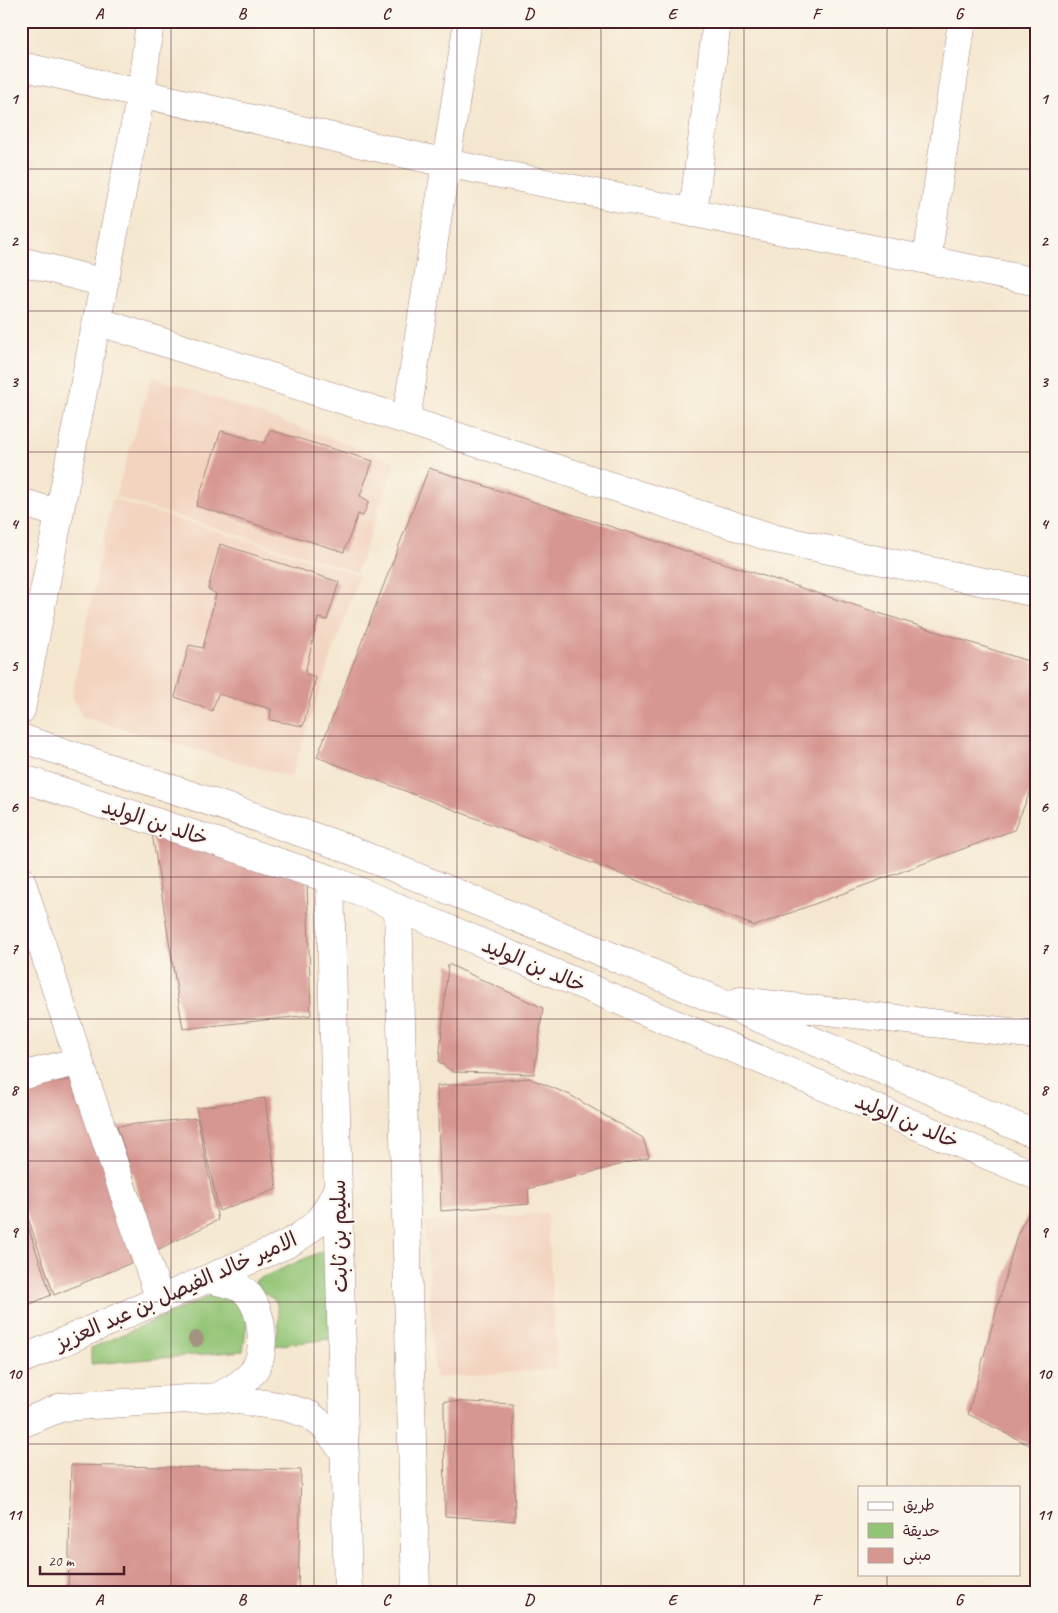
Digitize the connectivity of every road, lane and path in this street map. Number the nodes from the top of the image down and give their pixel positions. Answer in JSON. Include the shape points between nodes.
{"nodes":[{"id":1,"x":150,"y":21,"type":"edge"},
{"id":2,"x":468,"y":21,"type":"edge"},
{"id":3,"x":716,"y":21,"type":"edge"},
{"id":4,"x":962,"y":21,"type":"edge"},
{"id":5,"x":21,"y":66,"type":"edge"},
{"id":6,"x":141,"y":94,"type":"junction"},
{"id":7,"x":446,"y":163,"type":"junction"},
{"id":8,"x":694,"y":213,"type":"junction"},
{"id":9,"x":927,"y":260,"type":"junction"},
{"id":10,"x":21,"y":261,"type":"edge"},
{"id":11,"x":1037,"y":282,"type":"edge"},
{"id":12,"x":104,"y":283,"type":"junction"},
{"id":13,"x":97,"y":321,"type":"junction"},
{"id":14,"x":406,"y":420,"type":"junction"},
{"id":15,"x":21,"y":502,"type":"edge"},
{"id":16,"x":59,"y":514,"type":"junction"},
{"id":17,"x":1037,"y":593,"type":"edge"},
{"id":18,"x":21,"y":710,"type":"edge"},
{"id":19,"x":21,"y":738,"type":"edge"},
{"id":20,"x":21,"y":778,"type":"edge"},
{"id":21,"x":330,"y":879,"type":"junction"},
{"id":22,"x":21,"y":880,"type":"edge"},
{"id":23,"x":398,"y":908,"type":"junction"},
{"id":24,"x":711,"y":998,"type":"junction"},
{"id":25,"x":1037,"y":1035,"type":"edge"},
{"id":26,"x":80,"y":1061,"type":"junction"},
{"id":27,"x":21,"y":1076,"type":"edge"},
{"id":28,"x":1037,"y":1135,"type":"edge"},
{"id":29,"x":1037,"y":1176,"type":"edge"},
{"id":30,"x":338,"y":1186,"type":"junction"},
{"id":31,"x":207,"y":1279,"type":"junction"},
{"id":32,"x":160,"y":1300,"type":"junction"},
{"id":33,"x":21,"y":1360,"type":"edge"},
{"id":34,"x":218,"y":1397,"type":"junction"},
{"id":35,"x":21,"y":1424,"type":"edge"},
{"id":36,"x":345,"y":1453,"type":"junction"},
{"id":37,"x":348,"y":1592,"type":"edge"},
{"id":38,"x":416,"y":1592,"type":"edge"}],
"edges":[{"from":1,"to":6,"type":"street"},
{"from":2,"to":7,"type":"street"},
{"from":3,"to":8,"type":"street"},
{"from":4,"to":9,"type":"street"},
{"from":5,"to":6,"type":"street"},
{"from":6,"to":7,"type":"street"},
{"from":6,"to":12,"type":"street"},
{"from":7,"to":8,"type":"street"},
{"from":7,"to":14,"type":"street"},
{"from":8,"to":9,"type":"street"},
{"from":9,"to":11,"type":"street"},
{"from":10,"to":12,"type":"street"},
{"from":12,"to":13,"type":"street"},
{"from":13,"to":14,"type":"street"},
{"from":13,"to":16,"type":"street"},
{"from":14,"to":17,"type":"street","via":[[776,539]]},
{"from":15,"to":16,"type":"street"},
{"from":16,"to":18,"type":"street"},
{"from":19,"to":24,"type":"street","name":"خالد بن الوليد","via":[[338,845]]},
{"from":20,"to":21,"type":"street","name":"خالد بن الوليد"},
{"from":21,"to":23,"type":"street","name":"خالد بن الوليد"},
{"from":21,"to":30,"type":"street","name":"سليم بن ثابت"},
{"from":22,"to":26,"type":"street"},
{"from":23,"to":29,"type":"street","name":"خالد بن الوليد"},
{"from":23,"to":38,"type":"street"},
{"from":24,"to":25,"type":"street"},
{"from":24,"to":28,"type":"street","name":"خالد بن الوليد"},
{"from":26,"to":27,"type":"street"},
{"from":26,"to":32,"type":"street"},
{"from":30,"to":31,"type":"street","name":"الامير خالد الفيصل بن عبد العزيز","via":[[323,1215],[303,1236]]},
{"from":30,"to":36,"type":"street","name":"سليم بن ثابت"},
{"from":31,"to":32,"type":"street","name":"الامير خالد الفيصل بن عبد العزيز"},
{"from":31,"to":34,"type":"street","via":[[230,1284],[246,1292],[257,1312],[263,1333],[253,1372]]},
{"from":32,"to":33,"type":"street","name":"الامير خالد الفيصل بن عبد العزيز"},
{"from":34,"to":35,"type":"street","via":[[62,1407]]},
{"from":34,"to":36,"type":"street","via":[[285,1407],[310,1415],[326,1428]]},
{"from":36,"to":37,"type":"street","name":"سليم بن ثابت"}]}
